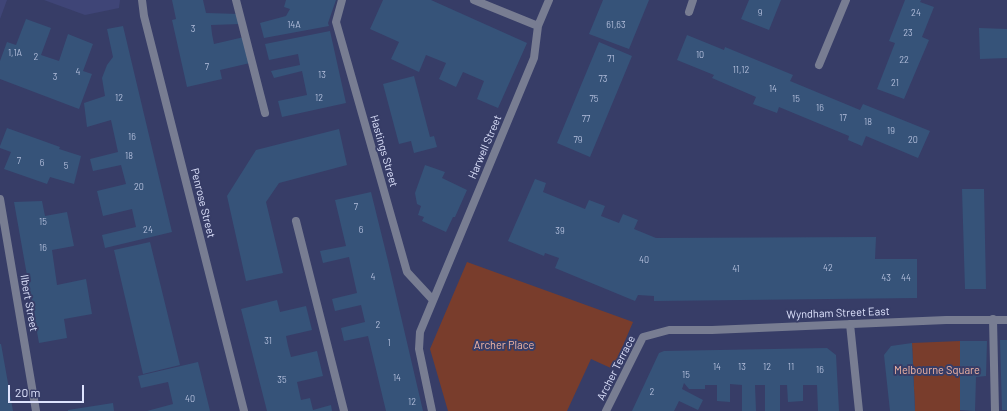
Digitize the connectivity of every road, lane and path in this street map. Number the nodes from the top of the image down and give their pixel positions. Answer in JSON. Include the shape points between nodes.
{"nodes":[{"id":1,"x":142,"y":0,"type":"edge"},
{"id":2,"x":236,"y":0,"type":"edge"},
{"id":3,"x":342,"y":0,"type":"edge"},
{"id":4,"x":474,"y":0,"type":"edge"},
{"id":5,"x":549,"y":0,"type":"edge"},
{"id":6,"x":693,"y":0,"type":"edge"},
{"id":7,"x":846,"y":0,"type":"edge"},
{"id":8,"x":689,"y":12,"type":"dead end"},
{"id":9,"x":538,"y":26,"type":"junction"},
{"id":10,"x":819,"y":65,"type":"dead end"},
{"id":11,"x":265,"y":114,"type":"dead end"},
{"id":12,"x":0,"y":199,"type":"edge"},
{"id":13,"x":296,"y":221,"type":"dead end"},
{"id":14,"x":432,"y":299,"type":"junction"},
{"id":15,"x":993,"y":319,"type":"junction"},
{"id":16,"x":1007,"y":320,"type":"edge"},
{"id":17,"x":850,"y":324,"type":"junction"},
{"id":18,"x":669,"y":330,"type":"joint"},
{"id":19,"x":36,"y":411,"type":"edge"},
{"id":20,"x":244,"y":411,"type":"edge"},
{"id":21,"x":344,"y":411,"type":"edge"},
{"id":22,"x":432,"y":411,"type":"edge"},
{"id":23,"x":606,"y":411,"type":"edge"},
{"id":24,"x":859,"y":411,"type":"edge"},
{"id":25,"x":995,"y":411,"type":"edge"}],
"edges":[{"from":1,"to":20,"type":"street","name":"Penrose Street"},
{"from":2,"to":11,"type":"street"},
{"from":3,"to":14,"type":"street","name":"Hastings Street","via":[[336,22],[407,272]]},
{"from":4,"to":9,"type":"street"},
{"from":5,"to":9,"type":"street","name":"Harwell Street"},
{"from":6,"to":8,"type":"street"},
{"from":7,"to":10,"type":"street"},
{"from":9,"to":14,"type":"street","name":"Harwell Street","via":[[534,58]]},
{"from":12,"to":19,"type":"street","name":"Ilbert Street"},
{"from":13,"to":21,"type":"street"},
{"from":14,"to":22,"type":"street","name":"Harwell Street","via":[[420,332],[419,349]]},
{"from":15,"to":16,"type":"street","name":"Wyndham Street East"},
{"from":15,"to":17,"type":"street","name":"Wyndham Street East"},
{"from":15,"to":25,"type":"street"},
{"from":17,"to":18,"type":"street","name":"Wyndham Street East"},
{"from":17,"to":24,"type":"street"},
{"from":18,"to":23,"type":"street","name":"Archer Terrace","via":[[644,337]]}]}
